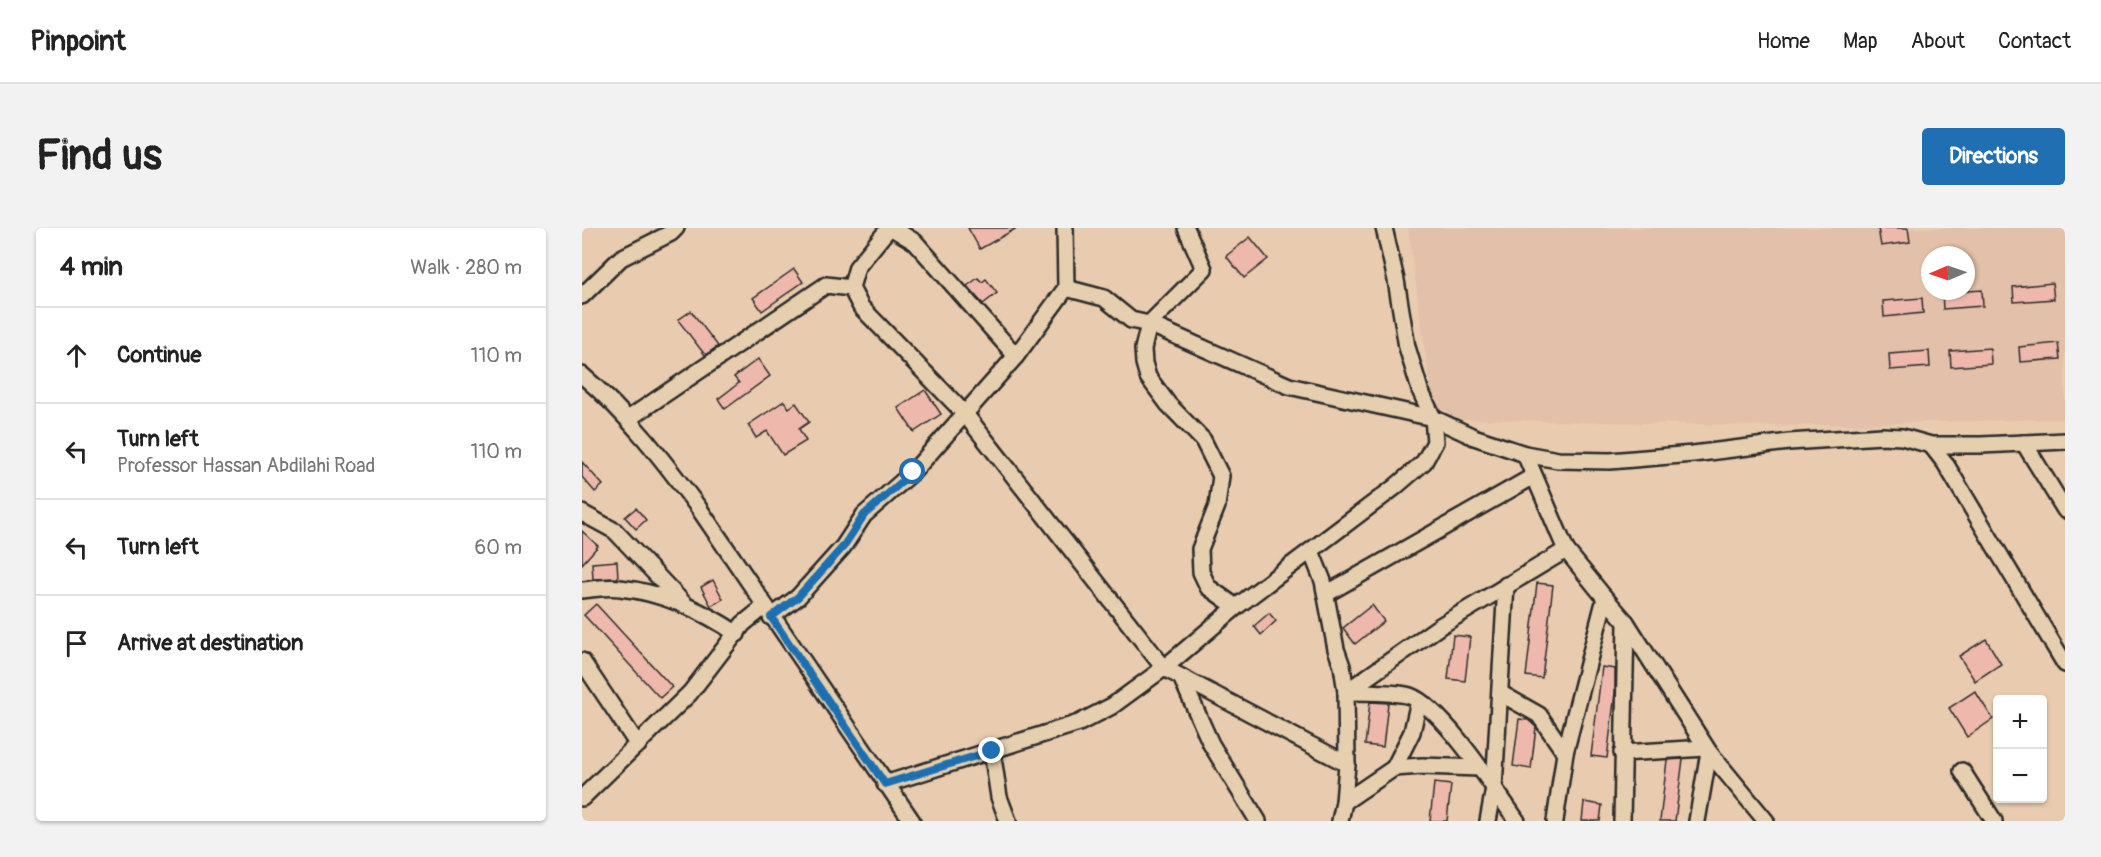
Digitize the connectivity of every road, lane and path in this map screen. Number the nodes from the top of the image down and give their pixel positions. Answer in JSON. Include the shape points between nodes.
{"nodes":[{"id":1,"x":676,"y":228,"type":"edge"},
{"id":2,"x":891,"y":228,"type":"edge"},
{"id":3,"x":1065,"y":228,"type":"edge"},
{"id":4,"x":1186,"y":228,"type":"edge"},
{"id":5,"x":1384,"y":228,"type":"edge"},
{"id":6,"x":585,"y":286,"type":"edge"},
{"id":7,"x":851,"y":288,"type":"junction"},
{"id":8,"x":1066,"y":288,"type":"junction"},
{"id":9,"x":1149,"y":324,"type":"junction"},
{"id":10,"x":1016,"y":356,"type":"junction"},
{"id":11,"x":582,"y":375,"type":"edge"},
{"id":12,"x":965,"y":414,"type":"junction"},
{"id":13,"x":1433,"y":418,"type":"junction"},
{"id":14,"x":628,"y":419,"type":"junction"},
{"id":15,"x":2065,"y":441,"type":"edge"},
{"id":16,"x":2024,"y":443,"type":"junction"},
{"id":17,"x":1931,"y":445,"type":"junction"},
{"id":18,"x":1525,"y":454,"type":"junction"},
{"id":19,"x":1534,"y":476,"type":"junction"},
{"id":20,"x":2065,"y":510,"type":"edge"},
{"id":21,"x":582,"y":513,"type":"edge"},
{"id":22,"x":1566,"y":550,"type":"junction"},
{"id":23,"x":1311,"y":551,"type":"junction"},
{"id":24,"x":1506,"y":585,"type":"junction"},
{"id":25,"x":582,"y":590,"type":"edge"},
{"id":26,"x":1326,"y":594,"type":"junction"},
{"id":27,"x":1605,"y":598,"type":"junction"},
{"id":28,"x":687,"y":607,"type":"junction"},
{"id":29,"x":1236,"y":607,"type":"junction"},
{"id":30,"x":768,"y":612,"type":"junction"},
{"id":31,"x":1626,"y":622,"type":"junction"},
{"id":32,"x":737,"y":634,"type":"junction"},
{"id":33,"x":582,"y":661,"type":"edge"},
{"id":34,"x":2065,"y":664,"type":"edge"},
{"id":35,"x":1164,"y":668,"type":"junction"},
{"id":36,"x":1181,"y":677,"type":"junction"},
{"id":37,"x":1346,"y":692,"type":"junction"},
{"id":38,"x":1500,"y":693,"type":"junction"},
{"id":39,"x":1419,"y":701,"type":"junction"},
{"id":40,"x":638,"y":745,"type":"junction"},
{"id":41,"x":1708,"y":750,"type":"junction"},
{"id":42,"x":992,"y":751,"type":"junction"},
{"id":43,"x":1565,"y":753,"type":"junction"},
{"id":44,"x":1622,"y":753,"type":"junction"},
{"id":45,"x":1347,"y":764,"type":"junction"},
{"id":46,"x":1394,"y":768,"type":"junction"},
{"id":47,"x":1479,"y":768,"type":"junction"},
{"id":48,"x":1962,"y":771,"type":"dead end"},
{"id":49,"x":885,"y":784,"type":"junction"},
{"id":50,"x":1494,"y":788,"type":"junction"},
{"id":51,"x":582,"y":798,"type":"edge"},
{"id":52,"x":1344,"y":802,"type":"junction"},
{"id":53,"x":912,"y":821,"type":"edge"},
{"id":54,"x":1008,"y":821,"type":"edge"},
{"id":55,"x":1258,"y":821,"type":"edge"},
{"id":56,"x":1340,"y":821,"type":"edge"},
{"id":57,"x":1488,"y":821,"type":"edge"},
{"id":58,"x":1517,"y":821,"type":"edge"},
{"id":59,"x":1556,"y":821,"type":"edge"},
{"id":60,"x":1622,"y":821,"type":"edge"},
{"id":61,"x":1697,"y":821,"type":"edge"},
{"id":62,"x":1766,"y":821,"type":"edge"},
{"id":63,"x":1994,"y":821,"type":"edge"}],
"edges":[{"from":1,"to":6,"type":"street","via":[[621,258]]},
{"from":2,"to":7,"type":"street","via":[[857,267]]},
{"from":2,"to":10,"type":"street","via":[[915,242]]},
{"from":3,"to":8,"type":"street"},
{"from":4,"to":9,"type":"street","via":[[1204,269]]},
{"from":5,"to":13,"type":"street","via":[[1407,347]]},
{"from":7,"to":12,"type":"street","via":[[861,307]]},
{"from":7,"to":14,"type":"street","via":[[826,285]]},
{"from":8,"to":9,"type":"street","via":[[1104,298],[1131,320]]},
{"from":8,"to":10,"type":"street"},
{"from":9,"to":13,"type":"street","via":[[1289,386]]},
{"from":9,"to":29,"type":"street","via":[[1143,349],[1148,377],[1203,440],[1221,476],[1217,506],[1200,549],[1201,572],[1208,587]]},
{"from":10,"to":12,"type":"street"},
{"from":11,"to":14,"type":"street"},
{"from":12,"to":30,"type":"street","via":[[913,472],[864,515],[843,547],[798,597]]},
{"from":12,"to":35,"type":"street"},
{"from":13,"to":18,"type":"street"},
{"from":13,"to":23,"type":"street","via":[[1435,442],[1424,462]]},
{"from":14,"to":30,"type":"street","via":[[692,499]]},
{"from":15,"to":16,"type":"street"},
{"from":16,"to":17,"type":"street"},
{"from":16,"to":20,"type":"street"},
{"from":17,"to":18,"type":"street","via":[[1882,436],[1610,461],[1558,460]]},
{"from":17,"to":34,"type":"street"},
{"from":18,"to":19,"type":"street"},
{"from":19,"to":22,"type":"street"},
{"from":19,"to":26,"type":"street"},
{"from":21,"to":28,"type":"street","via":[[615,531]]},
{"from":22,"to":24,"type":"street"},
{"from":22,"to":27,"type":"street"},
{"from":23,"to":26,"type":"street"},
{"from":23,"to":29,"type":"street"},
{"from":24,"to":37,"type":"street"},
{"from":24,"to":38,"type":"street"},
{"from":25,"to":28,"type":"street","via":[[618,587]]},
{"from":26,"to":37,"type":"street"},
{"from":27,"to":31,"type":"street"},
{"from":27,"to":43,"type":"street"},
{"from":28,"to":32,"type":"street","via":[[716,619]]},
{"from":29,"to":35,"type":"street"},
{"from":30,"to":32,"type":"street","via":[[743,624]]},
{"from":30,"to":49,"type":"street"},
{"from":31,"to":41,"type":"street"},
{"from":31,"to":44,"type":"street"},
{"from":32,"to":40,"type":"street","via":[[690,693]]},
{"from":33,"to":40,"type":"street"},
{"from":35,"to":36,"type":"street"},
{"from":35,"to":42,"type":"street","via":[[1112,706],[1079,723]]},
{"from":36,"to":45,"type":"street"},
{"from":36,"to":55,"type":"street","via":[[1211,744]]},
{"from":37,"to":39,"type":"street","via":[[1409,695]]},
{"from":37,"to":45,"type":"street"},
{"from":38,"to":43,"type":"street","via":[[1539,715]]},
{"from":38,"to":50,"type":"street"},
{"from":39,"to":46,"type":"street","via":[[1412,732]]},
{"from":39,"to":47,"type":"street","via":[[1451,730]]},
{"from":40,"to":51,"type":"street"},
{"from":41,"to":44,"type":"street"},
{"from":41,"to":61,"type":"street"},
{"from":41,"to":62,"type":"street"},
{"from":42,"to":49,"type":"street"},
{"from":42,"to":54,"type":"street","via":[[999,797]]},
{"from":43,"to":59,"type":"street"},
{"from":44,"to":60,"type":"street"},
{"from":45,"to":52,"type":"street"},
{"from":46,"to":47,"type":"street"},
{"from":46,"to":52,"type":"street"},
{"from":47,"to":50,"type":"street"},
{"from":48,"to":63,"type":"street"},
{"from":49,"to":53,"type":"street"},
{"from":50,"to":57,"type":"street"},
{"from":50,"to":58,"type":"street"},
{"from":52,"to":56,"type":"street"}]}
